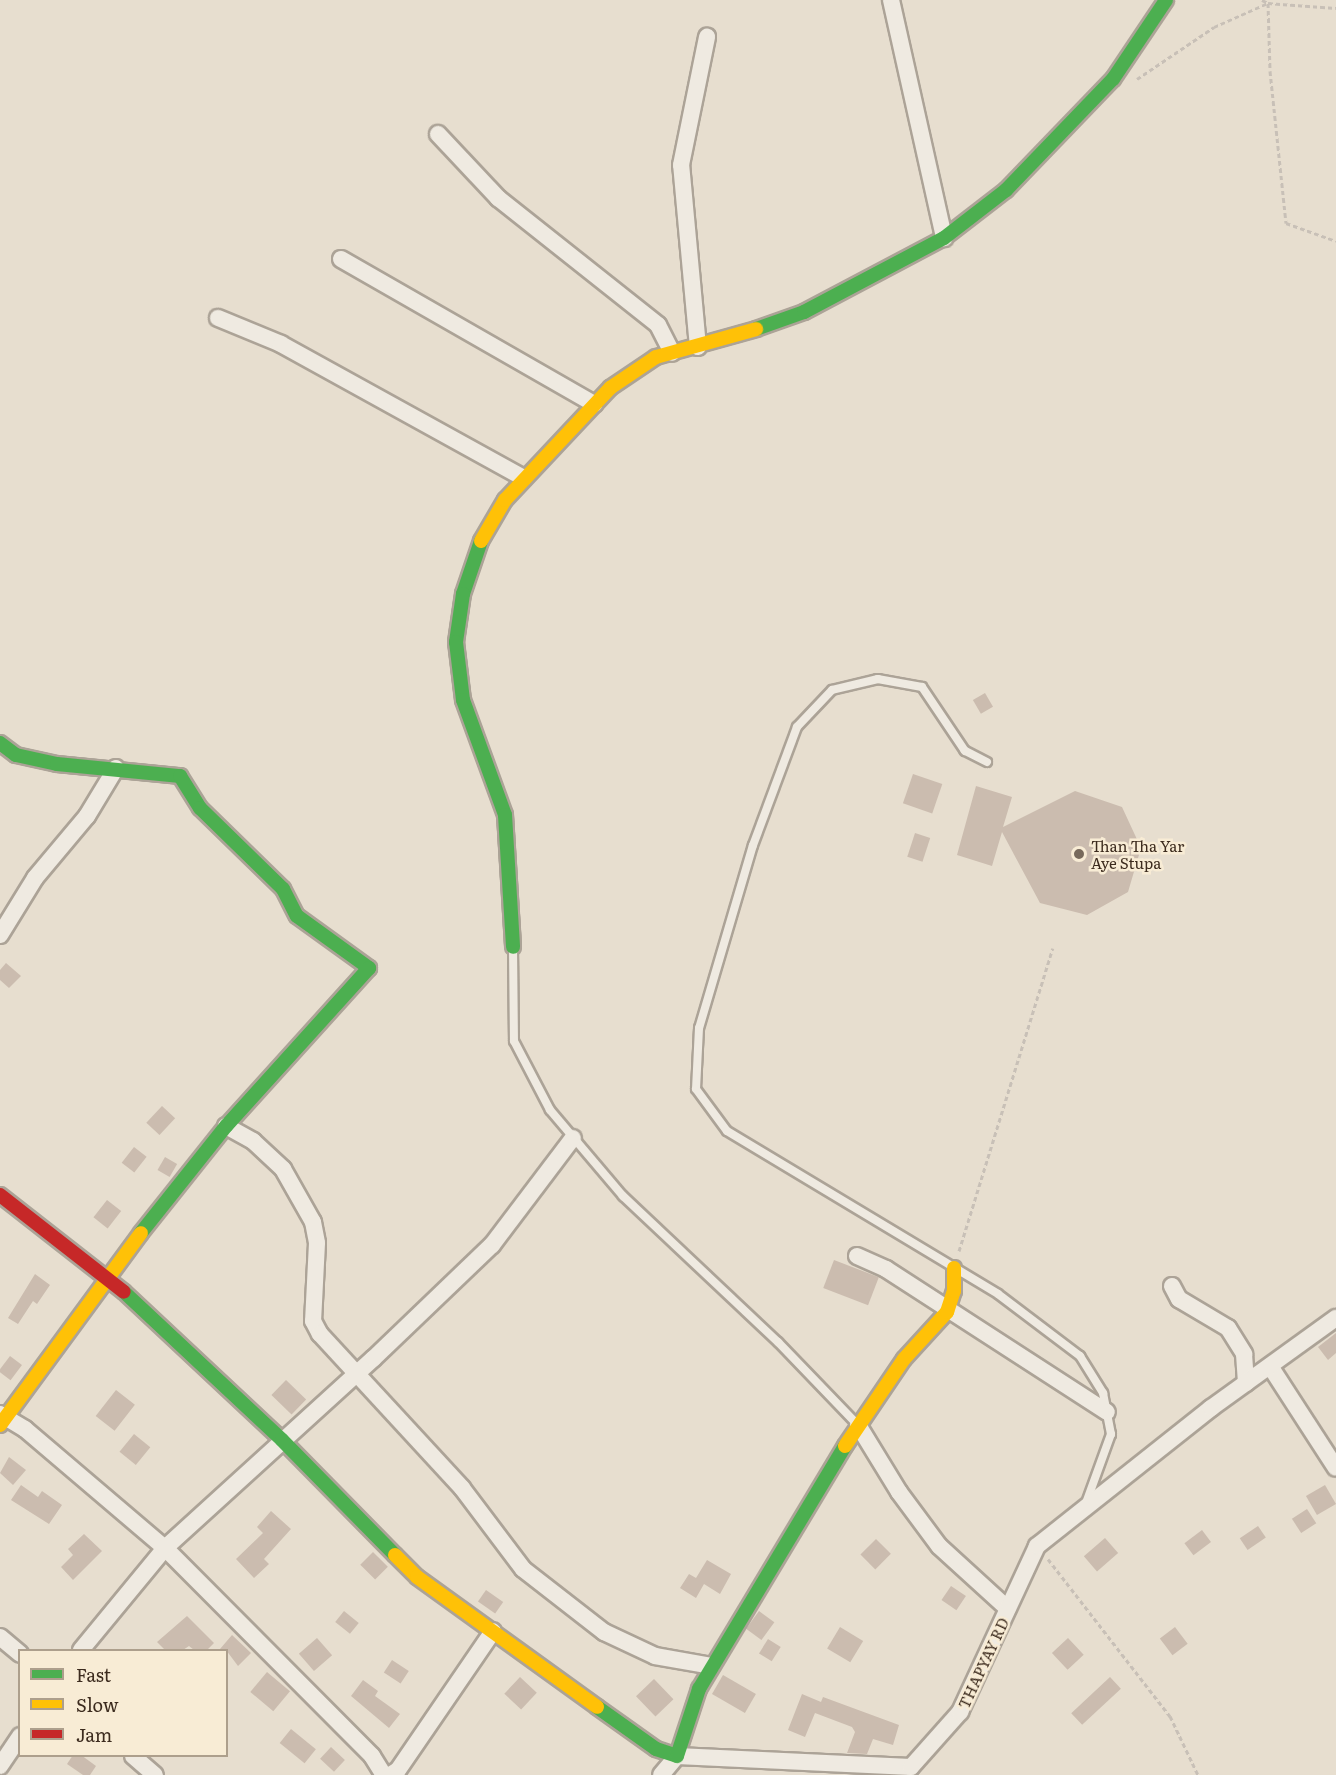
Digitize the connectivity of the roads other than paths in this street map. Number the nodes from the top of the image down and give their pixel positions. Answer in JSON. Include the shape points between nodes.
{"nodes":[{"id":1,"x":891,"y":0,"type":"edge"},
{"id":2,"x":1166,"y":0,"type":"edge"},
{"id":3,"x":707,"y":37,"type":"dead end"},
{"id":4,"x":438,"y":134,"type":"dead end"},
{"id":5,"x":944,"y":238,"type":"junction"},
{"id":6,"x":341,"y":260,"type":"dead end"},
{"id":7,"x":218,"y":318,"type":"dead end"},
{"id":8,"x":698,"y":347,"type":"junction"},
{"id":9,"x":672,"y":353,"type":"junction"},
{"id":10,"x":594,"y":404,"type":"junction"},
{"id":11,"x":524,"y":477,"type":"junction"},
{"id":12,"x":2,"y":749,"type":"edge"},
{"id":13,"x":987,"y":762,"type":"dead end"},
{"id":14,"x":116,"y":768,"type":"junction"},
{"id":15,"x":0,"y":934,"type":"edge"},
{"id":16,"x":513,"y":947,"type":"joint"},
{"id":17,"x":226,"y":1126,"type":"junction"},
{"id":18,"x":573,"y":1138,"type":"junction"},
{"id":19,"x":0,"y":1195,"type":"edge"},
{"id":20,"x":857,"y":1256,"type":"dead end"},
{"id":21,"x":954,"y":1268,"type":"junction"},
{"id":22,"x":107,"y":1276,"type":"junction"},
{"id":23,"x":1172,"y":1286,"type":"dead end"},
{"id":24,"x":947,"y":1312,"type":"junction"},
{"id":25,"x":1336,"y":1318,"type":"edge"},
{"id":26,"x":1269,"y":1366,"type":"junction"},
{"id":27,"x":357,"y":1373,"type":"junction"},
{"id":28,"x":1246,"y":1383,"type":"junction"},
{"id":29,"x":1107,"y":1412,"type":"junction"},
{"id":30,"x":2,"y":1419,"type":"edge"},
{"id":31,"x":858,"y":1425,"type":"junction"},
{"id":32,"x":282,"y":1440,"type":"junction"},
{"id":33,"x":1336,"y":1468,"type":"edge"},
{"id":34,"x":1083,"y":1509,"type":"junction"},
{"id":35,"x":165,"y":1548,"type":"junction"},
{"id":36,"x":1008,"y":1609,"type":"junction"},
{"id":37,"x":493,"y":1631,"type":"junction"},
{"id":38,"x":0,"y":1637,"type":"edge"},
{"id":39,"x":82,"y":1649,"type":"edge"},
{"id":40,"x":18,"y":1652,"type":"edge"},
{"id":41,"x":711,"y":1666,"type":"junction"},
{"id":42,"x":18,"y":1739,"type":"edge"},
{"id":43,"x":676,"y":1756,"type":"junction"},
{"id":44,"x":135,"y":1757,"type":"edge"},
{"id":45,"x":0,"y":1766,"type":"edge"},
{"id":46,"x":155,"y":1775,"type":"edge"},
{"id":47,"x":384,"y":1775,"type":"edge"},
{"id":48,"x":390,"y":1775,"type":"edge"},
{"id":49,"x":661,"y":1775,"type":"edge"}],
"edges":[{"from":1,"to":5,"type":"street"},
{"from":2,"to":5,"type":"street","via":[[1113,80],[1058,140],[1006,190]]},
{"from":3,"to":8,"type":"street","via":[[681,165]]},
{"from":4,"to":9,"type":"street","via":[[498,198],[658,325]]},
{"from":5,"to":8,"type":"street","via":[[804,312]]},
{"from":6,"to":10,"type":"street"},
{"from":7,"to":11,"type":"street","via":[[281,344]]},
{"from":8,"to":9,"type":"street"},
{"from":9,"to":10,"type":"street","via":[[656,357],[610,388]]},
{"from":10,"to":11,"type":"street"},
{"from":11,"to":16,"type":"street","via":[[481,540],[463,594],[456,642],[463,700],[505,815]]},
{"from":12,"to":14,"type":"street","via":[[57,764]]},
{"from":13,"to":21,"type":"lane","via":[[965,751],[922,687],[878,679],[832,690],[797,727],[753,844],[699,1028],[696,1089],[727,1131]]},
{"from":14,"to":15,"type":"street","via":[[87,816],[35,878]]},
{"from":14,"to":17,"type":"street","via":[[180,776],[200,808],[283,889],[297,916],[369,968]]},
{"from":16,"to":18,"type":"lane","via":[[514,1041],[550,1110]]},
{"from":17,"to":22,"type":"street"},
{"from":17,"to":27,"type":"street","via":[[253,1142],[283,1169],[296,1187],[313,1222],[317,1243],[313,1321]]},
{"from":18,"to":27,"type":"street","via":[[492,1245]]},
{"from":18,"to":31,"type":"lane","via":[[623,1196],[778,1342]]},
{"from":19,"to":22,"type":"street"},
{"from":20,"to":24,"type":"street","via":[[886,1269]]},
{"from":21,"to":24,"type":"street","via":[[954,1291]]},
{"from":21,"to":29,"type":"lane","via":[[998,1294],[1080,1356],[1103,1393]]},
{"from":22,"to":30,"type":"street"},
{"from":22,"to":32,"type":"street"},
{"from":23,"to":28,"type":"street","via":[[1179,1299],[1228,1328],[1244,1354]]},
{"from":24,"to":29,"type":"street"},
{"from":24,"to":31,"type":"street","via":[[904,1359]]},
{"from":25,"to":26,"type":"street","name":"THAPYAY RD"},
{"from":26,"to":28,"type":"street","name":"THAPYAY RD"},
{"from":26,"to":33,"type":"street"},
{"from":27,"to":32,"type":"street"},
{"from":27,"to":41,"type":"street","via":[[462,1488],[517,1562],[542,1586],[604,1632],[655,1656]]},
{"from":28,"to":34,"type":"street","name":"THAPYAY RD"},
{"from":29,"to":34,"type":"lane","via":[[1111,1434]]},
{"from":30,"to":35,"type":"street"},
{"from":31,"to":36,"type":"street","via":[[899,1492],[939,1546]]},
{"from":31,"to":41,"type":"street"},
{"from":32,"to":35,"type":"street"},
{"from":32,"to":37,"type":"street","via":[[417,1577]]},
{"from":34,"to":36,"type":"street","name":"THAPYAY RD","via":[[1037,1546]]},
{"from":35,"to":39,"type":"street"},
{"from":35,"to":47,"type":"street","via":[[372,1756]]},
{"from":36,"to":43,"type":"street","name":"THAPYAY RD","via":[[960,1712],[911,1767]]},
{"from":37,"to":43,"type":"street","via":[[656,1749]]},
{"from":37,"to":48,"type":"street","via":[[398,1770]]},
{"from":38,"to":40,"type":"street"},
{"from":41,"to":43,"type":"street"},
{"from":42,"to":45,"type":"street"},
{"from":43,"to":49,"type":"street"},
{"from":44,"to":46,"type":"street"}]}
